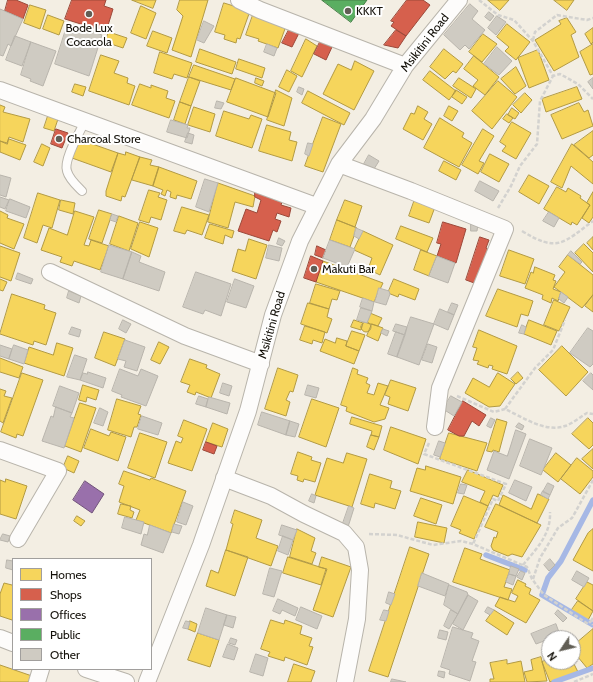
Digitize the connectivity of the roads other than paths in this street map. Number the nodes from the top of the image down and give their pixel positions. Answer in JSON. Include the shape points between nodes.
{"nodes":[{"id":1,"x":239,"y":0,"type":"edge"},
{"id":2,"x":459,"y":0,"type":"edge"},
{"id":3,"x":406,"y":66,"type":"junction"},
{"id":4,"x":0,"y":90,"type":"edge"},
{"id":5,"x":85,"y":121,"type":"junction"},
{"id":6,"x":339,"y":164,"type":"junction"},
{"id":7,"x":82,"y":191,"type":"dead end"},
{"id":8,"x":316,"y":206,"type":"junction"},
{"id":9,"x":50,"y":272,"type":"dead end"},
{"id":10,"x":261,"y":364,"type":"junction"},
{"id":11,"x":435,"y":427,"type":"road end"},
{"id":12,"x":0,"y":450,"type":"edge"},
{"id":13,"x":224,"y":478,"type":"junction"},
{"id":14,"x":18,"y":538,"type":"dead end"},
{"id":15,"x":0,"y":638,"type":"edge"},
{"id":16,"x":12,"y":642,"type":"edge"},
{"id":17,"x":41,"y":670,"type":"edge"},
{"id":18,"x":89,"y":670,"type":"edge"},
{"id":19,"x":152,"y":670,"type":"edge"},
{"id":20,"x":152,"y":670,"type":"edge"},
{"id":21,"x":37,"y":682,"type":"edge"},
{"id":22,"x":126,"y":682,"type":"edge"},
{"id":23,"x":147,"y":682,"type":"edge"},
{"id":24,"x":345,"y":682,"type":"edge"}],
"edges":[{"from":1,"to":3,"type":"street"},
{"from":2,"to":3,"type":"street","name":"Msikitini Road"},
{"from":3,"to":6,"type":"street","name":"Msikitini Road","via":[[373,119]]},
{"from":4,"to":5,"type":"street"},
{"from":5,"to":7,"type":"lane","via":[[67,162],[66,171],[73,183]]},
{"from":5,"to":8,"type":"street"},
{"from":6,"to":8,"type":"street","name":"Msikitini Road"},
{"from":6,"to":11,"type":"street","via":[[505,229],[440,388]]},
{"from":8,"to":10,"type":"street","name":"Msikitini Road","via":[[300,241],[276,308]]},
{"from":9,"to":10,"type":"street","via":[[185,336]]},
{"from":10,"to":13,"type":"street","name":"Msikitini Road","via":[[248,411]]},
{"from":12,"to":14,"type":"street","via":[[58,471]]},
{"from":13,"to":20,"type":"street","name":"Msikitini Road","via":[[186,585]]},
{"from":13,"to":24,"type":"street","via":[[271,496],[344,533],[356,547],[360,570],[357,620]]},
{"from":15,"to":16,"type":"street"},
{"from":17,"to":21,"type":"street"},
{"from":18,"to":22,"type":"street"},
{"from":19,"to":23,"type":"street","name":"Msikitini Road"}]}
